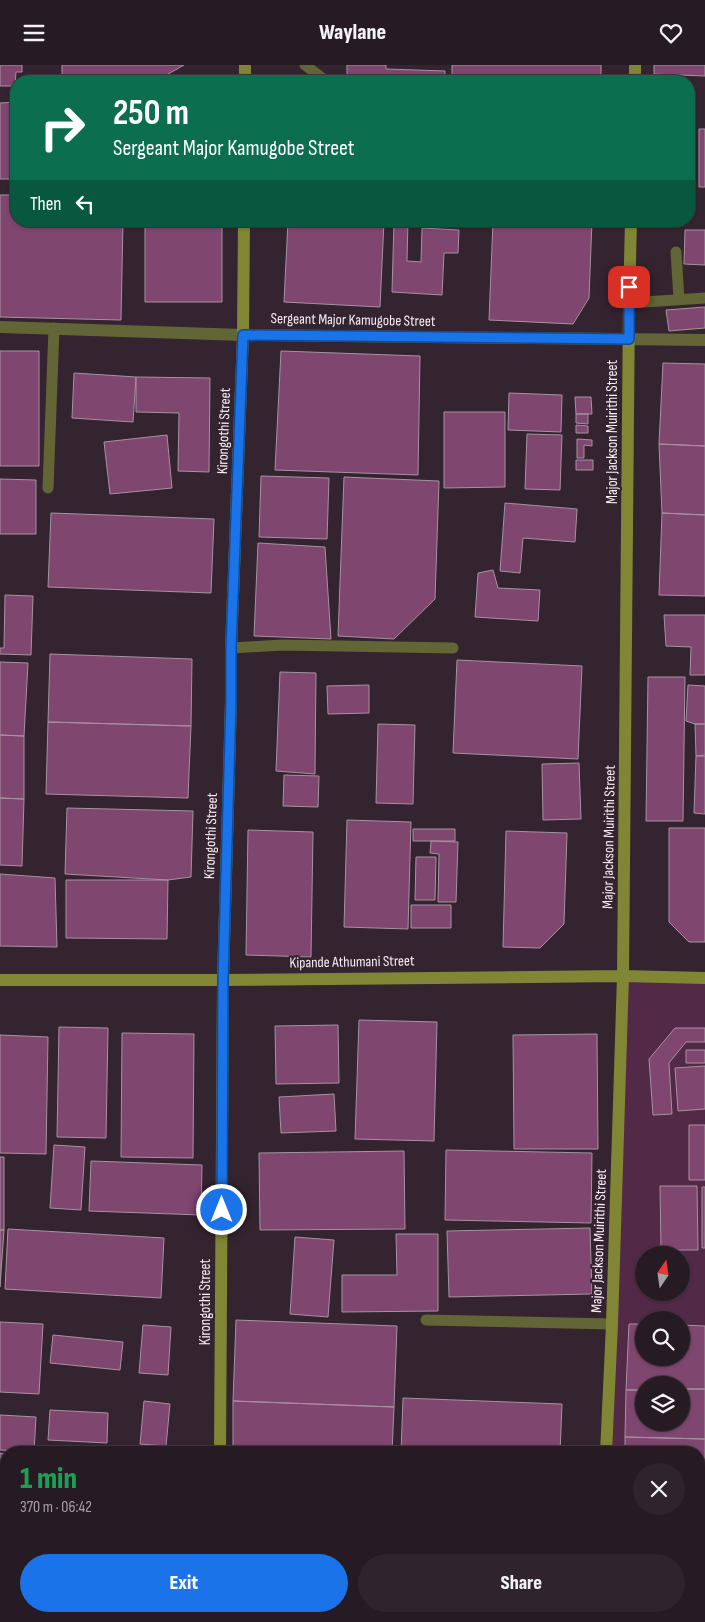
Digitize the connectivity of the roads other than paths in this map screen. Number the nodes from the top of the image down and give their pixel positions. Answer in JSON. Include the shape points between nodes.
{"nodes":[{"id":1,"x":304,"y":65,"type":"edge"},
{"id":2,"x":318,"y":75,"type":"edge"},
{"id":3,"x":244,"y":227,"type":"edge"},
{"id":4,"x":631,"y":227,"type":"edge"},
{"id":5,"x":676,"y":252,"type":"dead end"},
{"id":6,"x":679,"y":299,"type":"junction"},
{"id":7,"x":705,"y":299,"type":"edge"},
{"id":8,"x":629,"y":303,"type":"junction"},
{"id":9,"x":0,"y":327,"type":"edge"},
{"id":10,"x":54,"y":327,"type":"junction"},
{"id":11,"x":243,"y":335,"type":"junction"},
{"id":12,"x":629,"y":339,"type":"junction"},
{"id":13,"x":705,"y":340,"type":"edge"},
{"id":14,"x":48,"y":488,"type":"dead end"},
{"id":15,"x":231,"y":648,"type":"junction"},
{"id":16,"x":453,"y":648,"type":"dead end"},
{"id":17,"x":623,"y":976,"type":"junction"},
{"id":18,"x":705,"y":978,"type":"edge"},
{"id":19,"x":0,"y":979,"type":"edge"},
{"id":20,"x":223,"y":980,"type":"junction"},
{"id":21,"x":426,"y":1320,"type":"dead end"},
{"id":22,"x":612,"y":1324,"type":"junction"},
{"id":23,"x":220,"y":1446,"type":"edge"},
{"id":24,"x":606,"y":1446,"type":"edge"}],
"edges":[{"from":1,"to":2,"type":"lane"},
{"from":3,"to":11,"type":"street","name":"Kirongothi Street"},
{"from":4,"to":8,"type":"street","name":"Major Jackson Muirithi Street"},
{"from":5,"to":6,"type":"lane"},
{"from":6,"to":7,"type":"lane"},
{"from":6,"to":8,"type":"lane"},
{"from":8,"to":12,"type":"street","name":"Major Jackson Muirithi Street"},
{"from":9,"to":10,"type":"street","name":"Sergeant Major Kamugobe Street"},
{"from":10,"to":11,"type":"street","name":"Sergeant Major Kamugobe Street"},
{"from":10,"to":14,"type":"lane"},
{"from":11,"to":12,"type":"street","name":"Sergeant Major Kamugobe Street"},
{"from":11,"to":15,"type":"street","name":"Kirongothi Street"},
{"from":12,"to":13,"type":"street","name":"Sergeant Major Kamugobe Street"},
{"from":12,"to":17,"type":"street","name":"Major Jackson Muirithi Street"},
{"from":15,"to":16,"type":"lane","via":[[282,645]]},
{"from":15,"to":20,"type":"street","name":"Kirongothi Street"},
{"from":17,"to":18,"type":"street","name":"Kipande Athumani Street"},
{"from":17,"to":20,"type":"street","name":"Kipande Athumani Street"},
{"from":17,"to":22,"type":"street","name":"Major Jackson Muirithi Street"},
{"from":19,"to":20,"type":"street","name":"Kipande Athumani Street"},
{"from":20,"to":23,"type":"street","name":"Kirongothi Street"},
{"from":21,"to":22,"type":"lane"},
{"from":22,"to":24,"type":"street","name":"Major Jackson Muirithi Street"}]}
